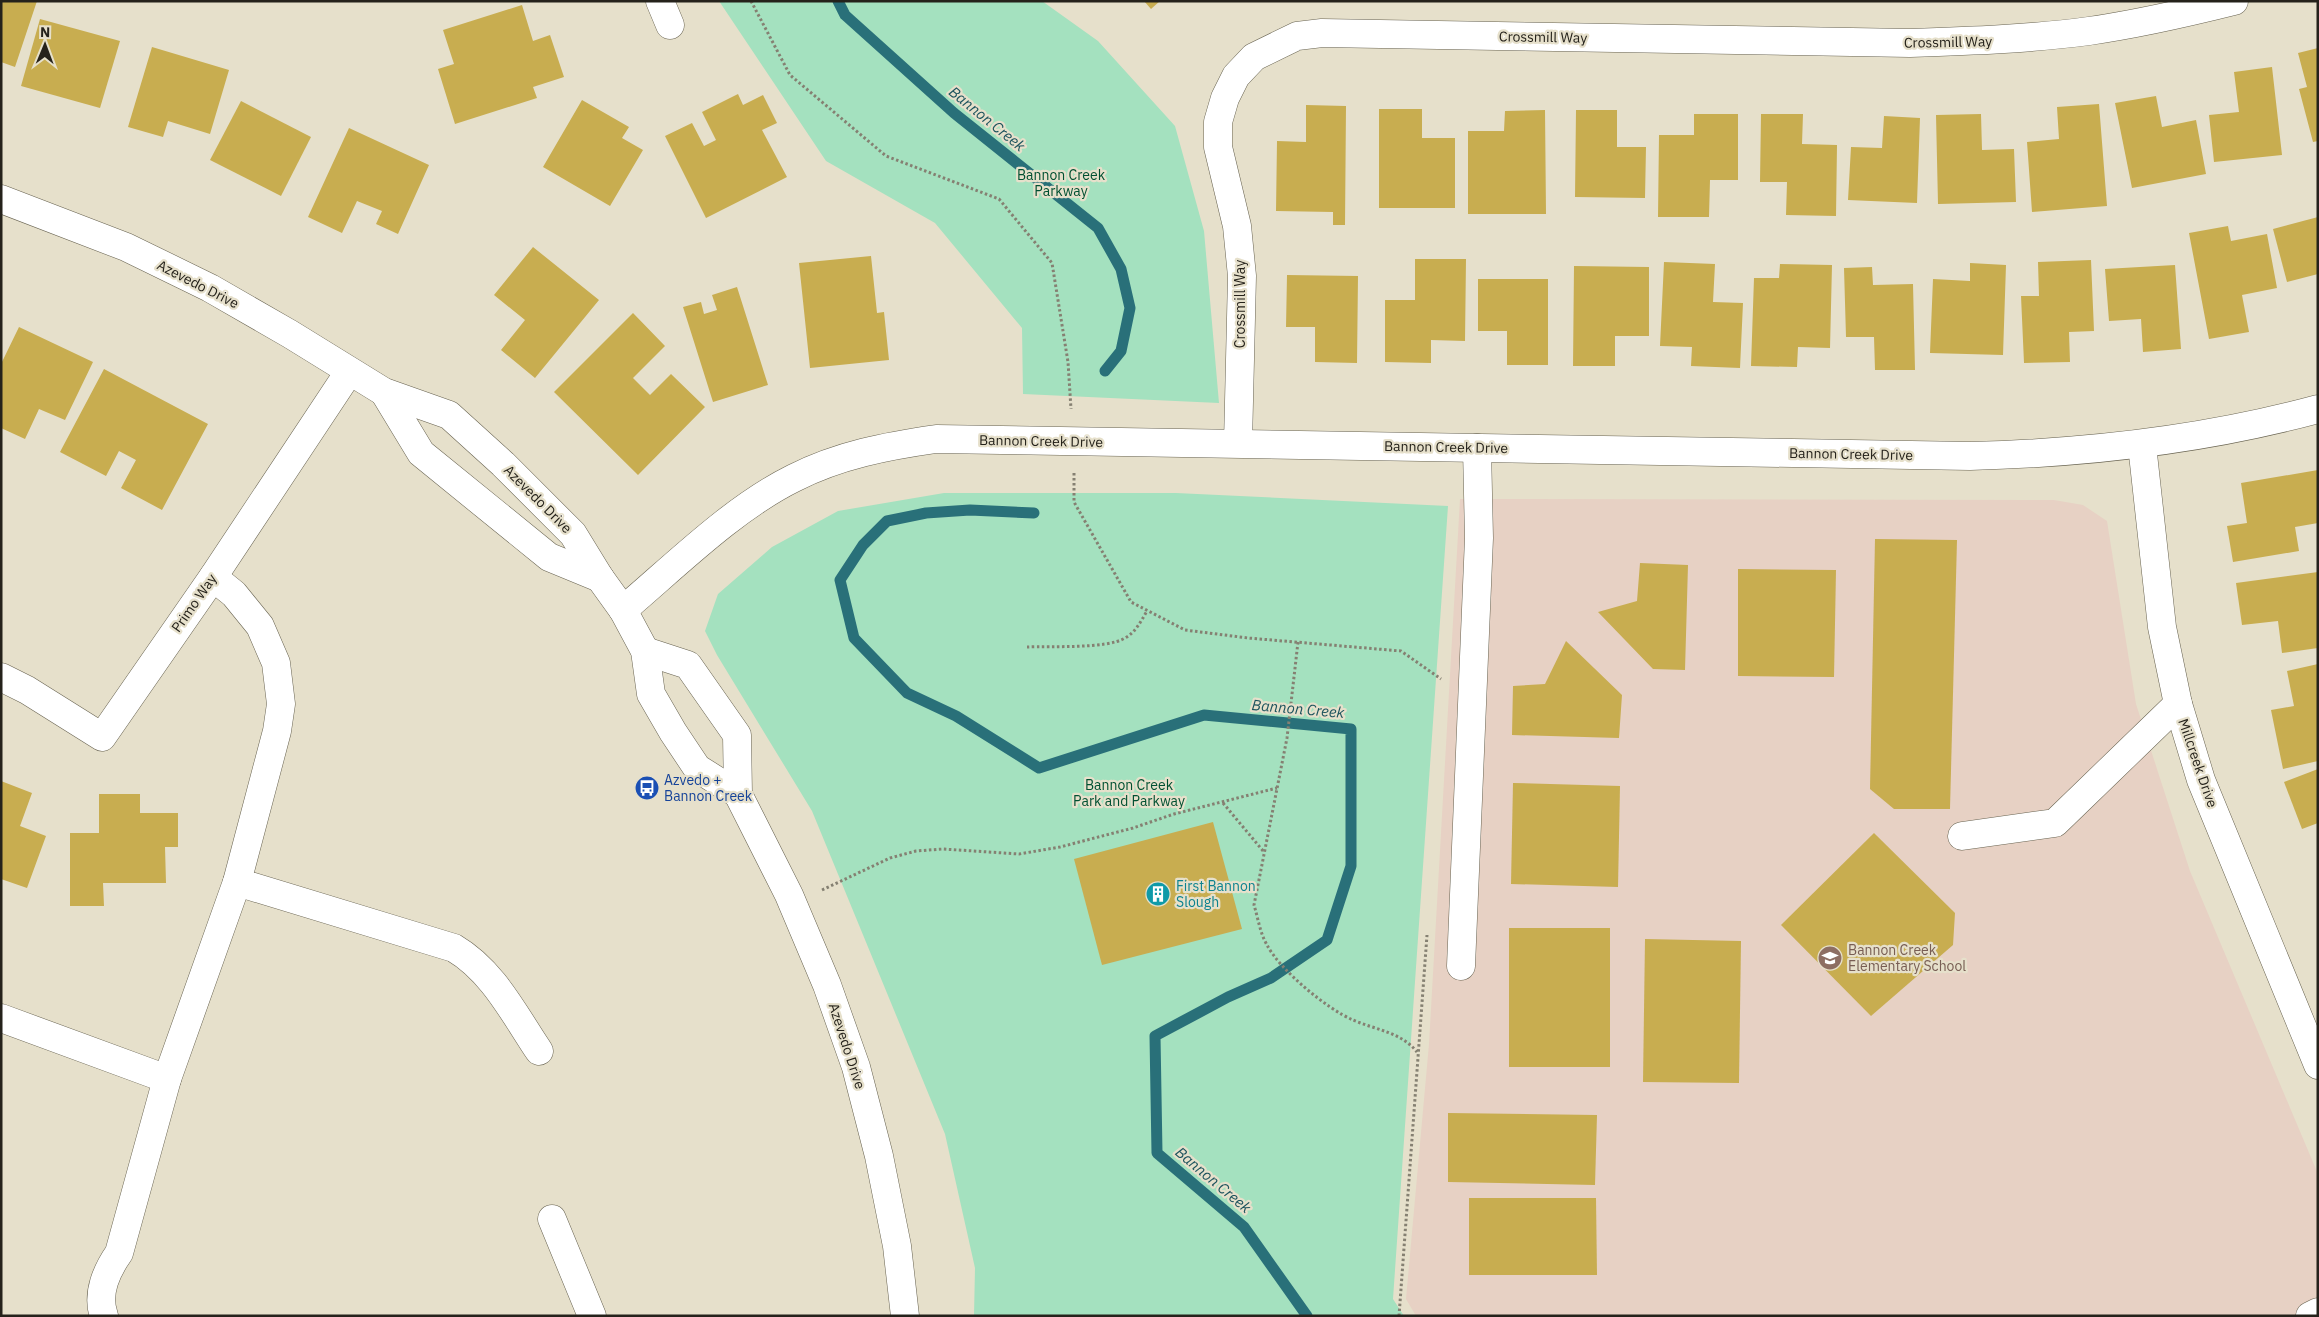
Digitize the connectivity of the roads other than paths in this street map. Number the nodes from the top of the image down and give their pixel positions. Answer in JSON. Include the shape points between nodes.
{"nodes":[{"id":1,"x":2234,"y":1,"type":"edge"},
{"id":2,"x":2169,"y":9,"type":"edge"},
{"id":3,"x":1,"y":199,"type":"edge"},
{"id":4,"x":350,"y":372,"type":"junction"},
{"id":5,"x":384,"y":392,"type":"junction"},
{"id":6,"x":2318,"y":409,"type":"edge"},
{"id":7,"x":1238,"y":443,"type":"junction"},
{"id":8,"x":2142,"y":445,"type":"junction"},
{"id":9,"x":1477,"y":448,"type":"junction"},
{"id":10,"x":213,"y":577,"type":"junction"},
{"id":11,"x":600,"y":578,"type":"junction"},
{"id":12,"x":623,"y":610,"type":"junction"},
{"id":13,"x":645,"y":651,"type":"junction"},
{"id":14,"x":1,"y":677,"type":"edge"},
{"id":15,"x":2178,"y":704,"type":"junction"},
{"id":16,"x":738,"y":794,"type":"junction"},
{"id":17,"x":1962,"y":836,"type":"dead end"},
{"id":18,"x":237,"y":882,"type":"junction"},
{"id":19,"x":1461,"y":966,"type":"dead end"},
{"id":20,"x":1,"y":1018,"type":"edge"},
{"id":21,"x":539,"y":1051,"type":"dead end"},
{"id":22,"x":2318,"y":1065,"type":"edge"},
{"id":23,"x":167,"y":1079,"type":"junction"},
{"id":24,"x":552,"y":1219,"type":"dead end"},
{"id":25,"x":2318,"y":1312,"type":"edge"},
{"id":26,"x":104,"y":1316,"type":"edge"},
{"id":27,"x":592,"y":1316,"type":"edge"},
{"id":28,"x":905,"y":1316,"type":"edge"},
{"id":29,"x":2310,"y":1316,"type":"edge"}],
"edges":[{"from":1,"to":2,"type":"street","name":"Crossmill Way"},
{"from":2,"to":7,"type":"street","name":"Crossmill Way","via":[[2089,31],[1910,43],[1322,33],[1297,36],[1254,58],[1236,76],[1218,122],[1218,148],[1237,226],[1242,276]]},
{"from":3,"to":4,"type":"street","name":"Azevedo Drive","via":[[126,248],[210,288]]},
{"from":4,"to":5,"type":"street","name":"Azevedo Drive"},
{"from":4,"to":10,"type":"street","name":"Primo Way"},
{"from":5,"to":11,"type":"street","name":"Azevedo Drive","via":[[421,453],[549,557]]},
{"from":5,"to":11,"type":"street","name":"Azevedo Drive","via":[[449,415],[573,534]]},
{"from":6,"to":8,"type":"street","name":"Bannon Creek Drive","via":[[2256,425]]},
{"from":7,"to":9,"type":"street","name":"Bannon Creek Drive"},
{"from":7,"to":12,"type":"street","name":"Bannon Creek Drive","via":[[936,439],[887,446],[839,459],[793,478],[751,504]]},
{"from":8,"to":9,"type":"street","name":"Bannon Creek Drive","via":[[1970,456]]},
{"from":8,"to":15,"type":"street","name":"Millcreek Drive","via":[[2162,627]]},
{"from":9,"to":19,"type":"street","via":[[1479,538]]},
{"from":10,"to":14,"type":"street","name":"Primo Way","via":[[102,736]]},
{"from":10,"to":18,"type":"street","via":[[234,594],[260,626],[276,663],[281,704],[277,731]]},
{"from":11,"to":12,"type":"street","name":"Azevedo Drive"},
{"from":12,"to":13,"type":"street","name":"Azevedo Drive"},
{"from":13,"to":16,"type":"street","name":"Azevedo Drive","via":[[651,694],[673,732],[697,768]]},
{"from":13,"to":16,"type":"street","name":"Azevedo Drive","via":[[688,664],[737,735]]},
{"from":15,"to":17,"type":"street","via":[[2055,822]]},
{"from":15,"to":22,"type":"street","name":"Millcreek Drive","via":[[2201,780]]},
{"from":16,"to":28,"type":"street","name":"Azevedo Drive","via":[[792,903],[827,985],[856,1067],[890,1210]]},
{"from":18,"to":21,"type":"street","via":[[454,948],[472,959],[486,974]]},
{"from":18,"to":23,"type":"street"},
{"from":20,"to":23,"type":"street"},
{"from":23,"to":26,"type":"street","via":[[119,1253],[109,1268],[102,1294]]},
{"from":24,"to":27,"type":"street"},
{"from":25,"to":29,"type":"street"}]}
